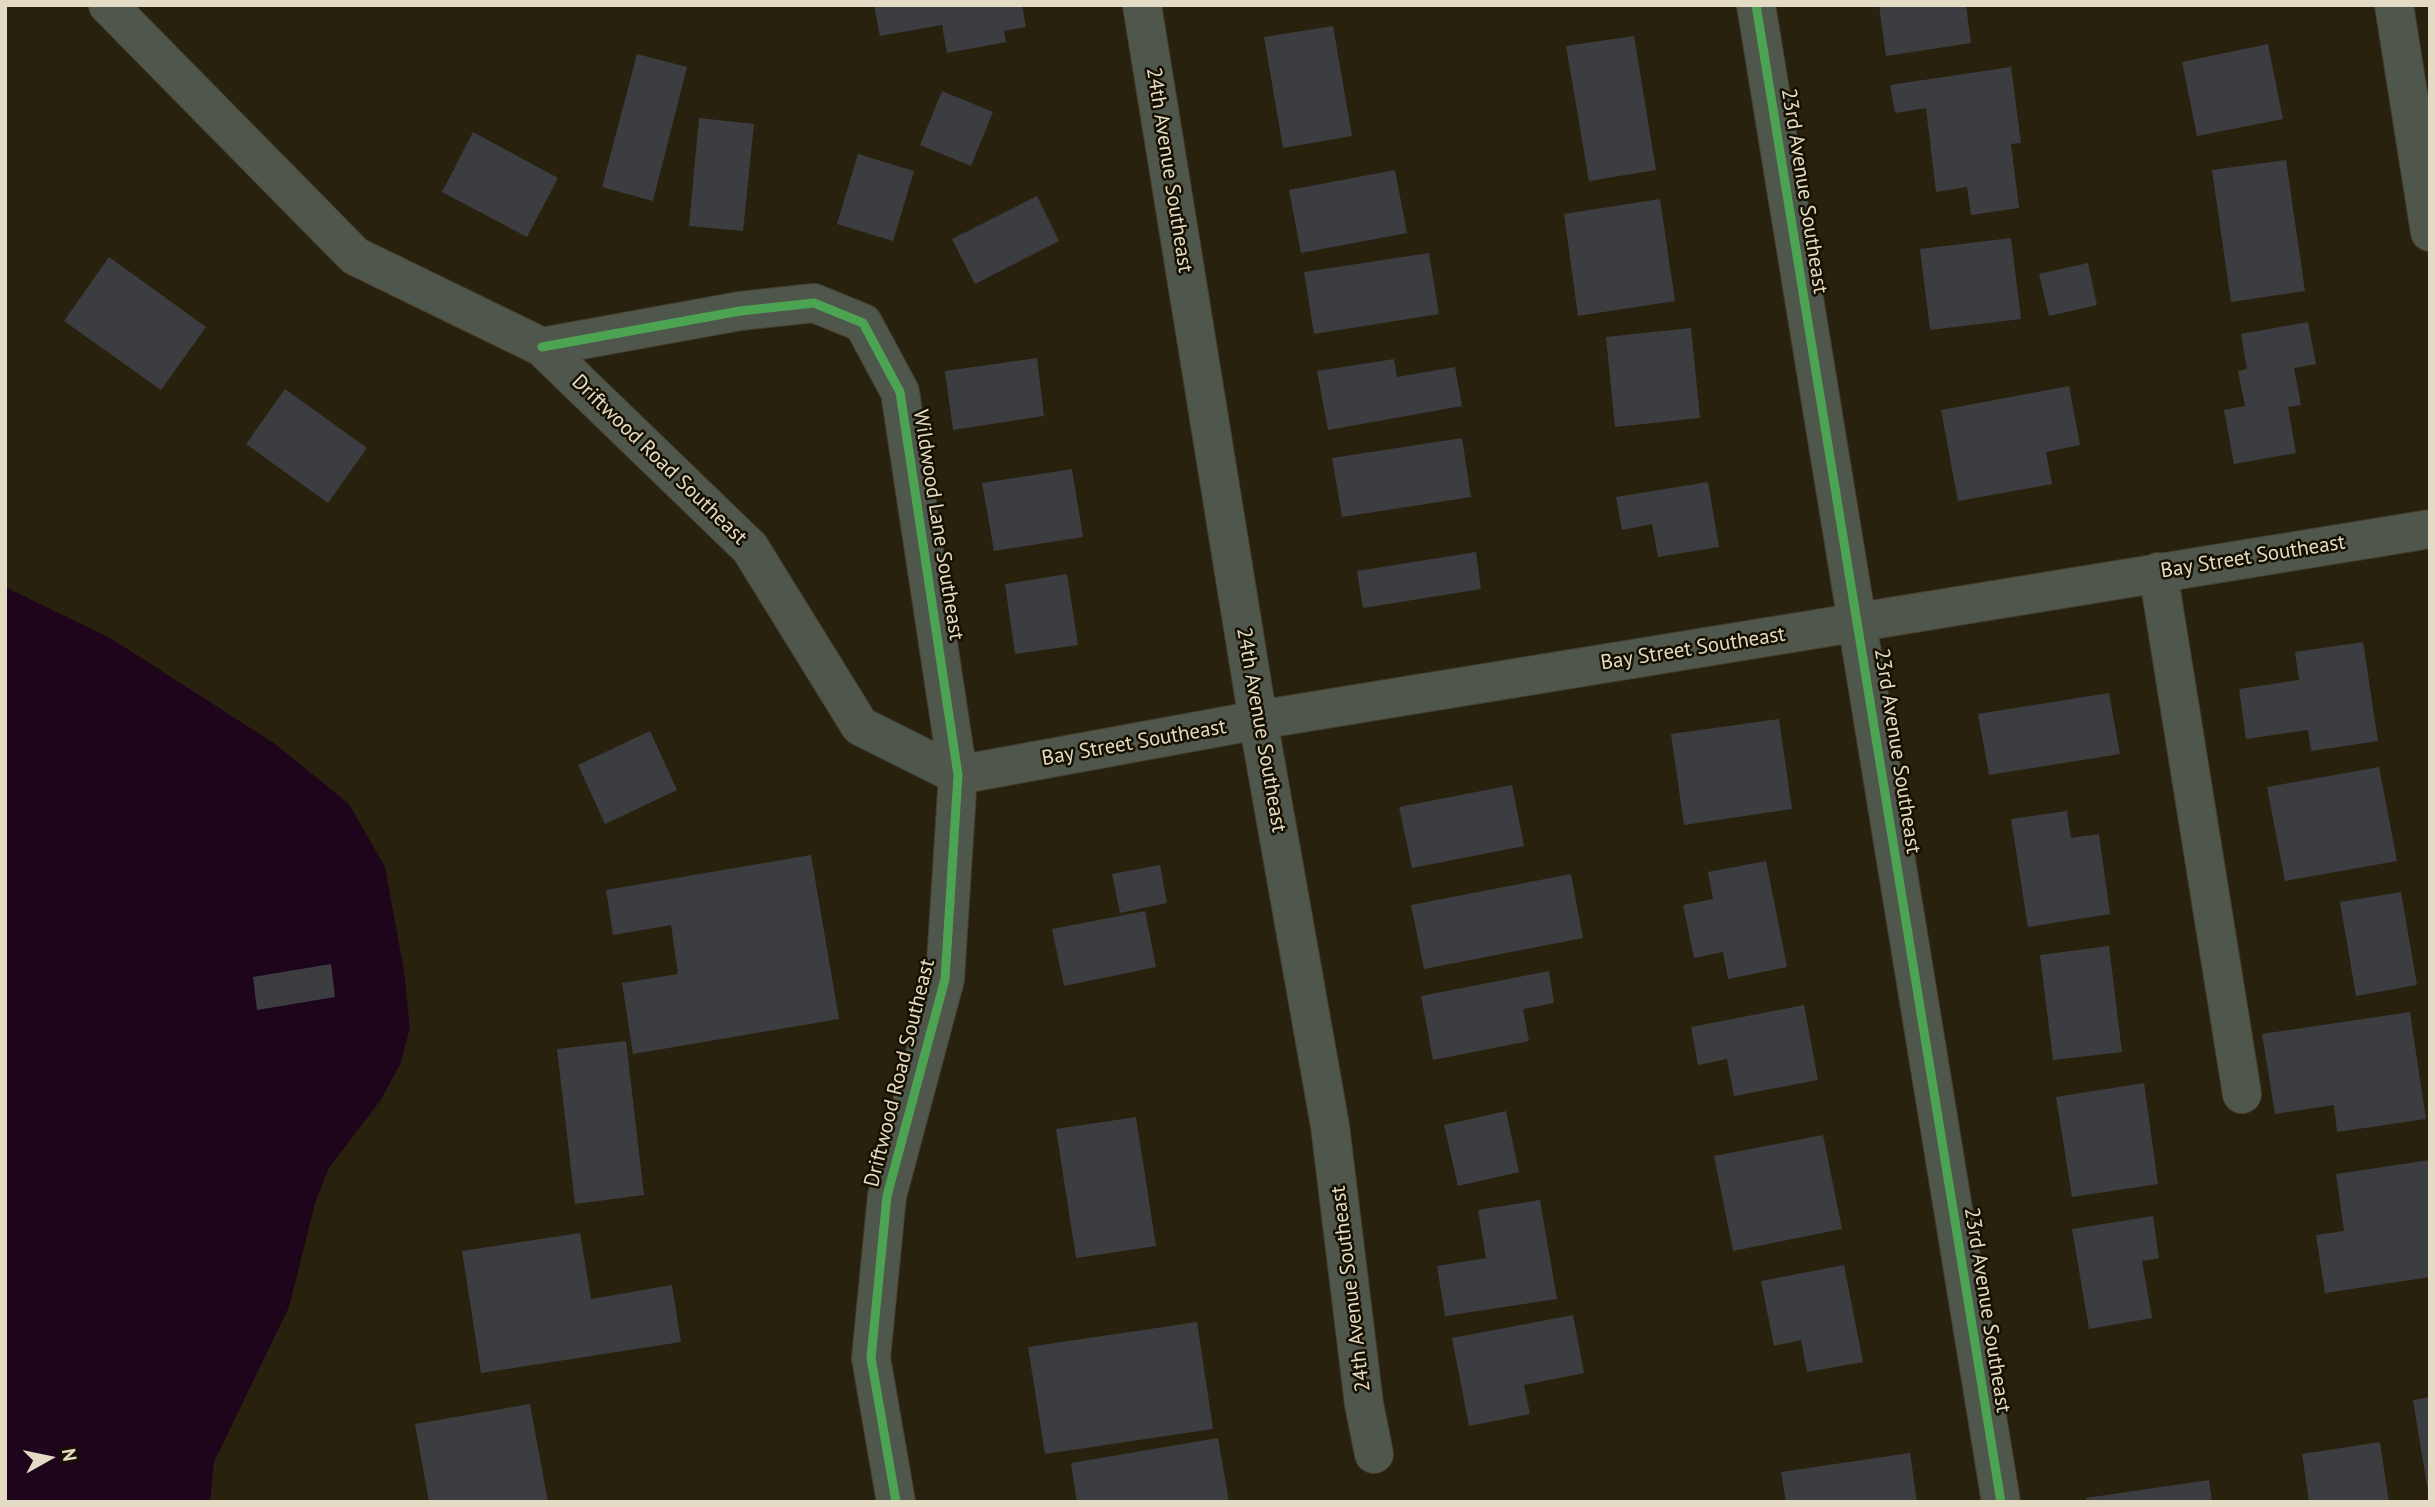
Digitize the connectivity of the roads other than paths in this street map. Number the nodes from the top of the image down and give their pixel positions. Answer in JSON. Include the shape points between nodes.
{"nodes":[{"id":1,"x":110,"y":5,"type":"edge"},
{"id":2,"x":1142,"y":5,"type":"edge"},
{"id":3,"x":1756,"y":5,"type":"edge"},
{"id":4,"x":2394,"y":5,"type":"edge"},
{"id":5,"x":2430,"y":232,"type":"edge"},
{"id":6,"x":542,"y":347,"type":"junction"},
{"id":7,"x":2430,"y":529,"type":"edge"},
{"id":8,"x":2158,"y":572,"type":"junction"},
{"id":9,"x":1858,"y":623,"type":"junction"},
{"id":10,"x":1258,"y":720,"type":"junction"},
{"id":11,"x":958,"y":775,"type":"junction"},
{"id":12,"x":2242,"y":1094,"type":"dead end"},
{"id":13,"x":1374,"y":1454,"type":"dead end"},
{"id":14,"x":896,"y":1502,"type":"edge"},
{"id":15,"x":2001,"y":1502,"type":"edge"}],
"edges":[{"from":1,"to":6,"type":"street","name":"Driftwood Road Southeast","via":[[355,256]]},
{"from":2,"to":10,"type":"street","name":"24th Avenue Southeast"},
{"from":3,"to":9,"type":"street","name":"23rd Avenue Southeast"},
{"from":4,"to":5,"type":"street"},
{"from":6,"to":11,"type":"street","name":"Driftwood Road Southeast","via":[[750,548],[860,726]]},
{"from":6,"to":11,"type":"street","name":"Wildwood Lane Southeast","via":[[740,311],[814,303],[863,323],[900,392]]},
{"from":7,"to":8,"type":"street","name":"Bay Street Southeast"},
{"from":8,"to":9,"type":"street","name":"Bay Street Southeast"},
{"from":8,"to":12,"type":"street"},
{"from":9,"to":10,"type":"street","name":"Bay Street Southeast"},
{"from":9,"to":15,"type":"street","name":"23rd Avenue Southeast"},
{"from":10,"to":11,"type":"street","name":"Bay Street Southeast"},
{"from":10,"to":13,"type":"street","name":"24th Avenue Southeast","via":[[1330,1126]]},
{"from":11,"to":14,"type":"street","name":"Driftwood Road Southeast","via":[[945,979],[887,1196],[871,1358]]}]}
